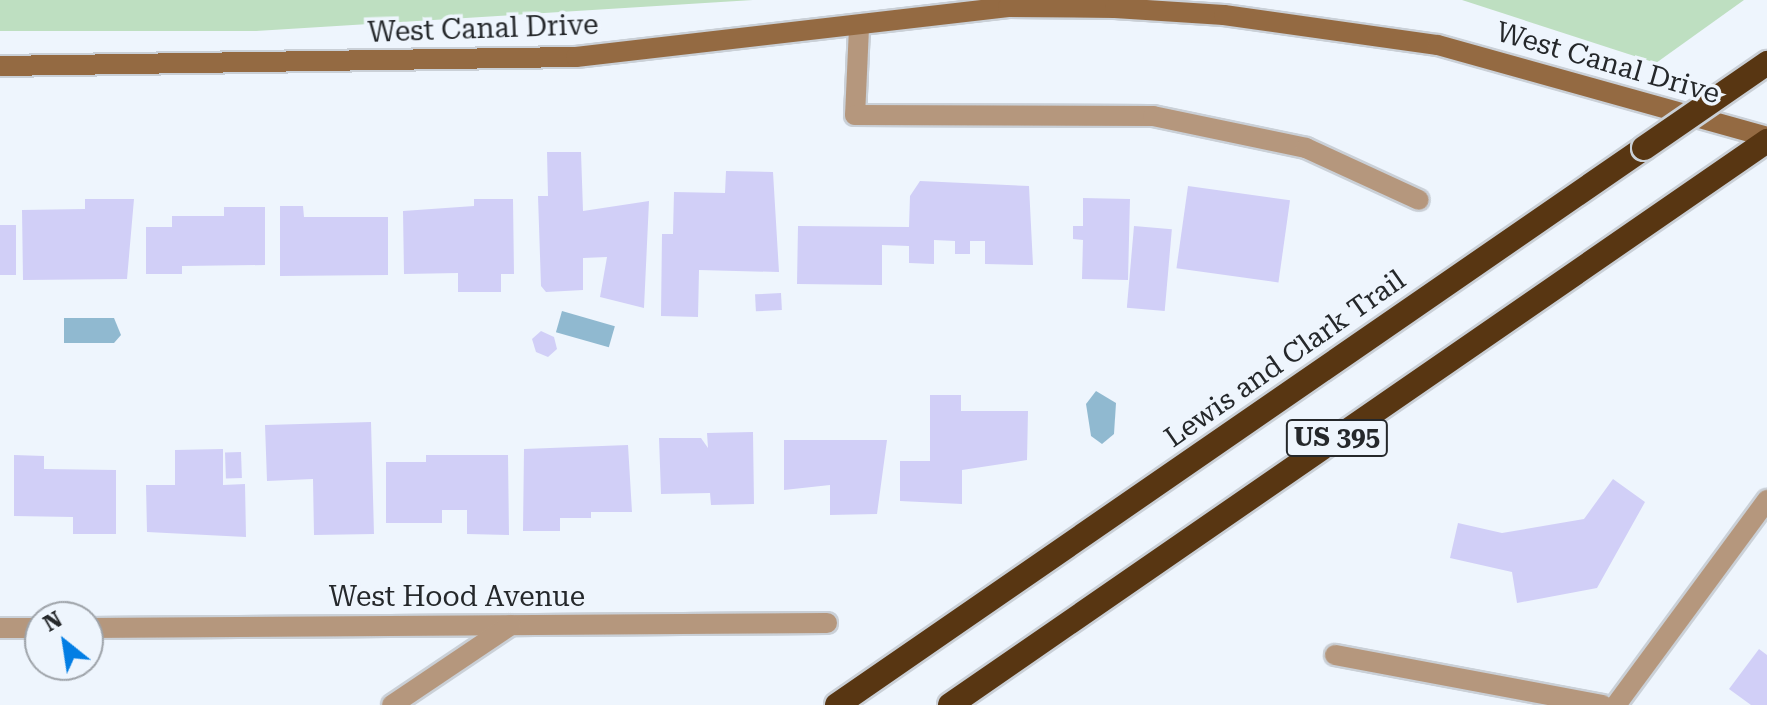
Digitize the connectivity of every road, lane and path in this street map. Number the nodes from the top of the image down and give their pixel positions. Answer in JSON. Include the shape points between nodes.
{"nodes":[{"id":1,"x":859,"y":28,"type":"junction"},
{"id":2,"x":1767,"y":63,"type":"edge"},
{"id":3,"x":0,"y":66,"type":"edge"},
{"id":4,"x":1767,"y":139,"type":"edge"},
{"id":5,"x":1419,"y":200,"type":"dead end"},
{"id":6,"x":1767,"y":500,"type":"edge"},
{"id":7,"x":827,"y":623,"type":"dead end"},
{"id":8,"x":511,"y":625,"type":"junction"},
{"id":9,"x":0,"y":628,"type":"edge"},
{"id":10,"x":24,"y":628,"type":"edge"},
{"id":11,"x":104,"y":628,"type":"edge"},
{"id":12,"x":1335,"y":655,"type":"dead end"},
{"id":13,"x":392,"y":705,"type":"edge"},
{"id":14,"x":837,"y":705,"type":"edge"},
{"id":15,"x":950,"y":705,"type":"edge"},
{"id":16,"x":1602,"y":705,"type":"edge"},
{"id":17,"x":1616,"y":705,"type":"edge"}],
"edges":[{"from":1,"to":3,"type":"street","name":"West Canal Drive","via":[[576,57]]},
{"from":1,"to":4,"type":"street","name":"West Canal Drive","via":[[1008,7],[1299,23],[1438,45]]},
{"from":1,"to":5,"type":"street","via":[[855,115],[1153,116],[1306,148]]},
{"from":2,"to":14,"type":"highway","name":"Lewis and Clark Trail","number":"US 395","bridge":true},
{"from":4,"to":15,"type":"highway","number":"US 395"},
{"from":6,"to":17,"type":"street"},
{"from":7,"to":8,"type":"street","name":"West Hood Avenue"},
{"from":8,"to":11,"type":"street","name":"West Hood Avenue"},
{"from":8,"to":13,"type":"street"},
{"from":9,"to":10,"type":"street"},
{"from":12,"to":16,"type":"street"}]}
